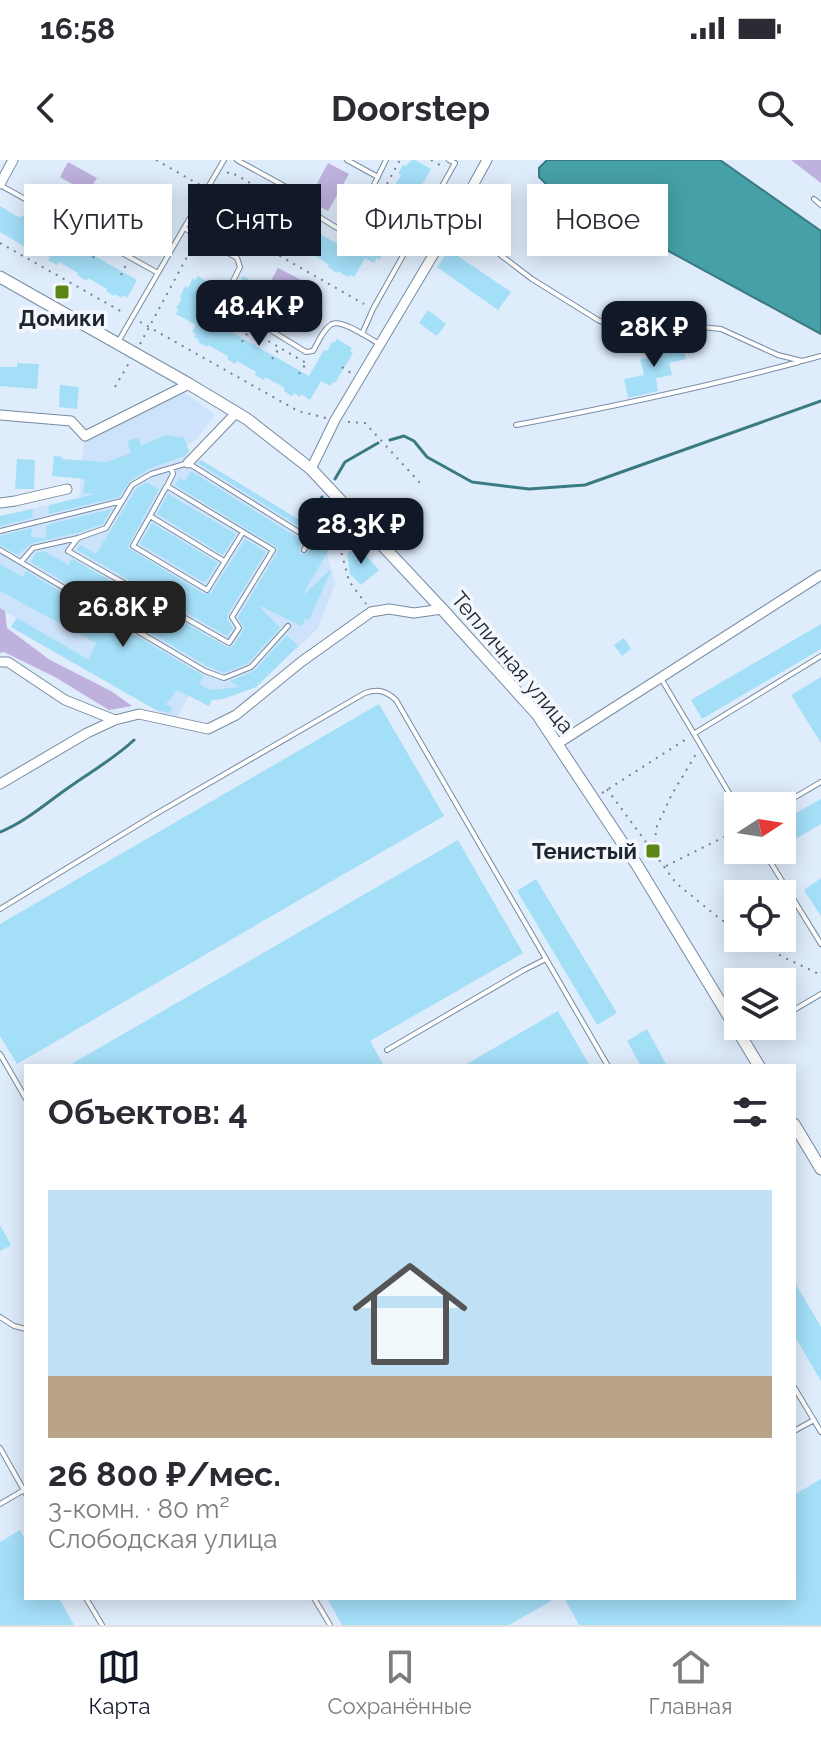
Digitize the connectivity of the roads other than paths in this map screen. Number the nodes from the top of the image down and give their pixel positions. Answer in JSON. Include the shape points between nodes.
{"nodes":[{"id":1,"x":13,"y":160,"type":"edge"},
{"id":2,"x":224,"y":160,"type":"edge"},
{"id":3,"x":237,"y":160,"type":"edge"},
{"id":4,"x":347,"y":160,"type":"edge"},
{"id":5,"x":386,"y":160,"type":"edge"},
{"id":6,"x":449,"y":160,"type":"edge"},
{"id":7,"x":487,"y":160,"type":"edge"},
{"id":8,"x":456,"y":162,"type":"edge"},
{"id":9,"x":378,"y":177,"type":"junction"},
{"id":10,"x":0,"y":184,"type":"edge"},
{"id":11,"x":474,"y":184,"type":"edge"},
{"id":12,"x":814,"y":199,"type":"dead end"},
{"id":13,"x":821,"y":205,"type":"edge"},
{"id":14,"x":184,"y":228,"type":"junction"},
{"id":15,"x":432,"y":256,"type":"edge"},
{"id":16,"x":503,"y":256,"type":"edge"},
{"id":17,"x":158,"y":273,"type":"junction"},
{"id":18,"x":0,"y":277,"type":"edge"},
{"id":19,"x":362,"y":334,"type":"junction"},
{"id":20,"x":117,"y":344,"type":"junction"},
{"id":21,"x":379,"y":344,"type":"junction"},
{"id":22,"x":821,"y":356,"type":"edge"},
{"id":23,"x":802,"y":361,"type":"junction"},
{"id":24,"x":189,"y":384,"type":"junction"},
{"id":25,"x":236,"y":413,"type":"junction"},
{"id":26,"x":0,"y":415,"type":"edge"},
{"id":27,"x":516,"y":425,"type":"dead end"},
{"id":28,"x":188,"y":463,"type":"junction"},
{"id":29,"x":171,"y":468,"type":"junction"},
{"id":30,"x":311,"y":469,"type":"junction"},
{"id":31,"x":167,"y":486,"type":"junction"},
{"id":32,"x":67,"y":489,"type":"dead end"},
{"id":33,"x":122,"y":501,"type":"junction"},
{"id":34,"x":0,"y":503,"type":"edge"},
{"id":35,"x":150,"y":516,"type":"junction"},
{"id":36,"x":0,"y":531,"type":"edge"},
{"id":37,"x":243,"y":532,"type":"junction"},
{"id":38,"x":78,"y":538,"type":"junction"},
{"id":39,"x":0,"y":550,"type":"edge"},
{"id":40,"x":304,"y":550,"type":"dead end"},
{"id":41,"x":224,"y":561,"type":"junction"},
{"id":42,"x":21,"y":562,"type":"junction"},
{"id":43,"x":821,"y":575,"type":"edge"},
{"id":44,"x":442,"y":609,"type":"junction"},
{"id":45,"x":288,"y":626,"type":"dead end"},
{"id":46,"x":821,"y":656,"type":"edge"},
{"id":47,"x":0,"y":662,"type":"edge"},
{"id":48,"x":660,"y":677,"type":"junction"},
{"id":49,"x":115,"y":720,"type":"junction"},
{"id":50,"x":695,"y":733,"type":"junction"},
{"id":51,"x":557,"y":744,"type":"junction"},
{"id":52,"x":821,"y":782,"type":"edge"},
{"id":53,"x":0,"y":784,"type":"edge"},
{"id":54,"x":729,"y":792,"type":"edge"},
{"id":55,"x":796,"y":797,"type":"edge"},
{"id":56,"x":772,"y":864,"type":"edge"},
{"id":57,"x":0,"y":909,"type":"edge"},
{"id":58,"x":820,"y":939,"type":"edge"},
{"id":59,"x":546,"y":959,"type":"junction"},
{"id":60,"x":821,"y":994,"type":"edge"},
{"id":61,"x":724,"y":1009,"type":"edge"},
{"id":62,"x":796,"y":1009,"type":"edge"},
{"id":63,"x":743,"y":1040,"type":"edge"},
{"id":64,"x":387,"y":1050,"type":"dead end"},
{"id":65,"x":0,"y":1054,"type":"edge"},
{"id":66,"x":607,"y":1064,"type":"edge"},
{"id":67,"x":758,"y":1064,"type":"edge"},
{"id":68,"x":24,"y":1096,"type":"edge"},
{"id":69,"x":796,"y":1127,"type":"edge"},
{"id":70,"x":821,"y":1169,"type":"edge"},
{"id":71,"x":0,"y":1317,"type":"edge"},
{"id":72,"x":24,"y":1328,"type":"edge"},
{"id":73,"x":796,"y":1390,"type":"edge"},
{"id":74,"x":814,"y":1420,"type":"junction"},
{"id":75,"x":796,"y":1430,"type":"edge"},
{"id":76,"x":821,"y":1432,"type":"edge"},
{"id":77,"x":0,"y":1448,"type":"edge"},
{"id":78,"x":24,"y":1490,"type":"edge"},
{"id":79,"x":24,"y":1492,"type":"edge"},
{"id":80,"x":0,"y":1504,"type":"edge"},
{"id":81,"x":87,"y":1600,"type":"edge"},
{"id":82,"x":315,"y":1600,"type":"edge"},
{"id":83,"x":102,"y":1625,"type":"edge"},
{"id":84,"x":330,"y":1625,"type":"edge"}],
"edges":[{"from":1,"to":10,"type":"street"},
{"from":2,"to":14,"type":"lane"},
{"from":3,"to":9,"type":"lane","via":[[286,187],[295,202],[342,231],[353,228]]},
{"from":4,"to":9,"type":"lane"},
{"from":5,"to":9,"type":"lane"},
{"from":6,"to":8,"type":"lane"},
{"from":7,"to":11,"type":"street"},
{"from":8,"to":19,"type":"lane"},
{"from":10,"to":17,"type":"lane"},
{"from":12,"to":13,"type":"lane"},
{"from":14,"to":17,"type":"lane"},
{"from":14,"to":19,"type":"lane","via":[[237,258],[240,267],[229,289],[230,305],[306,352],[313,351],[332,324]]},
{"from":15,"to":21,"type":"street"},
{"from":16,"to":23,"type":"lane","via":[[617,329],[663,323],[721,329]]},
{"from":17,"to":20,"type":"lane"},
{"from":18,"to":20,"type":"street","name":"Тепличная улица"},
{"from":19,"to":21,"type":"lane"},
{"from":20,"to":24,"type":"street","name":"Тепличная улица"},
{"from":21,"to":30,"type":"street"},
{"from":22,"to":23,"type":"lane"},
{"from":23,"to":27,"type":"lane","via":[[705,387]]},
{"from":24,"to":25,"type":"street","name":"Тепличная улица"},
{"from":24,"to":26,"type":"street","via":[[85,436],[71,421]]},
{"from":25,"to":28,"type":"street"},
{"from":25,"to":30,"type":"street","name":"Тепличная улица"},
{"from":28,"to":29,"type":"lane"},
{"from":28,"to":40,"type":"lane","via":[[310,539]]},
{"from":29,"to":31,"type":"lane"},
{"from":29,"to":33,"type":"lane","via":[[132,485]]},
{"from":30,"to":44,"type":"street","name":"Тепличная улица"},
{"from":31,"to":35,"type":"lane"},
{"from":31,"to":37,"type":"lane"},
{"from":32,"to":34,"type":"street"},
{"from":33,"to":36,"type":"lane"},
{"from":33,"to":38,"type":"lane","via":[[106,528]]},
{"from":35,"to":41,"type":"lane"},
{"from":35,"to":41,"type":"lane","via":[[133,546],[207,590]]},
{"from":37,"to":38,"type":"lane","via":[[273,550],[232,617],[239,628],[229,643],[68,551]]},
{"from":37,"to":41,"type":"lane"},
{"from":38,"to":42,"type":"lane","via":[[33,548]]},
{"from":39,"to":42,"type":"lane"},
{"from":42,"to":45,"type":"lane","via":[[224,678],[251,667]]},
{"from":43,"to":48,"type":"street"},
{"from":44,"to":49,"type":"street","via":[[371,612],[236,715],[208,729],[139,714]]},
{"from":44,"to":51,"type":"street","name":"Тепличная улица","via":[[537,714]]},
{"from":46,"to":50,"type":"lane"},
{"from":47,"to":49,"type":"street","via":[[8,662],[65,700]]},
{"from":48,"to":50,"type":"lane"},
{"from":48,"to":51,"type":"street"},
{"from":49,"to":53,"type":"street"},
{"from":50,"to":54,"type":"lane"},
{"from":51,"to":61,"type":"street","name":"Тепличная улица"},
{"from":52,"to":55,"type":"lane"},
{"from":56,"to":58,"type":"lane"},
{"from":57,"to":59,"type":"lane","via":[[167,807],[377,690],[396,700]]},
{"from":59,"to":64,"type":"lane"},
{"from":59,"to":66,"type":"lane"},
{"from":60,"to":62,"type":"lane"},
{"from":63,"to":67,"type":"street","name":"Тепличная улица"},
{"from":65,"to":68,"type":"lane"},
{"from":69,"to":70,"type":"street"},
{"from":71,"to":72,"type":"lane"},
{"from":73,"to":74,"type":"lane"},
{"from":74,"to":75,"type":"lane"},
{"from":74,"to":76,"type":"lane"},
{"from":77,"to":78,"type":"lane"},
{"from":79,"to":80,"type":"lane"},
{"from":81,"to":83,"type":"lane"},
{"from":82,"to":84,"type":"lane"}]}
